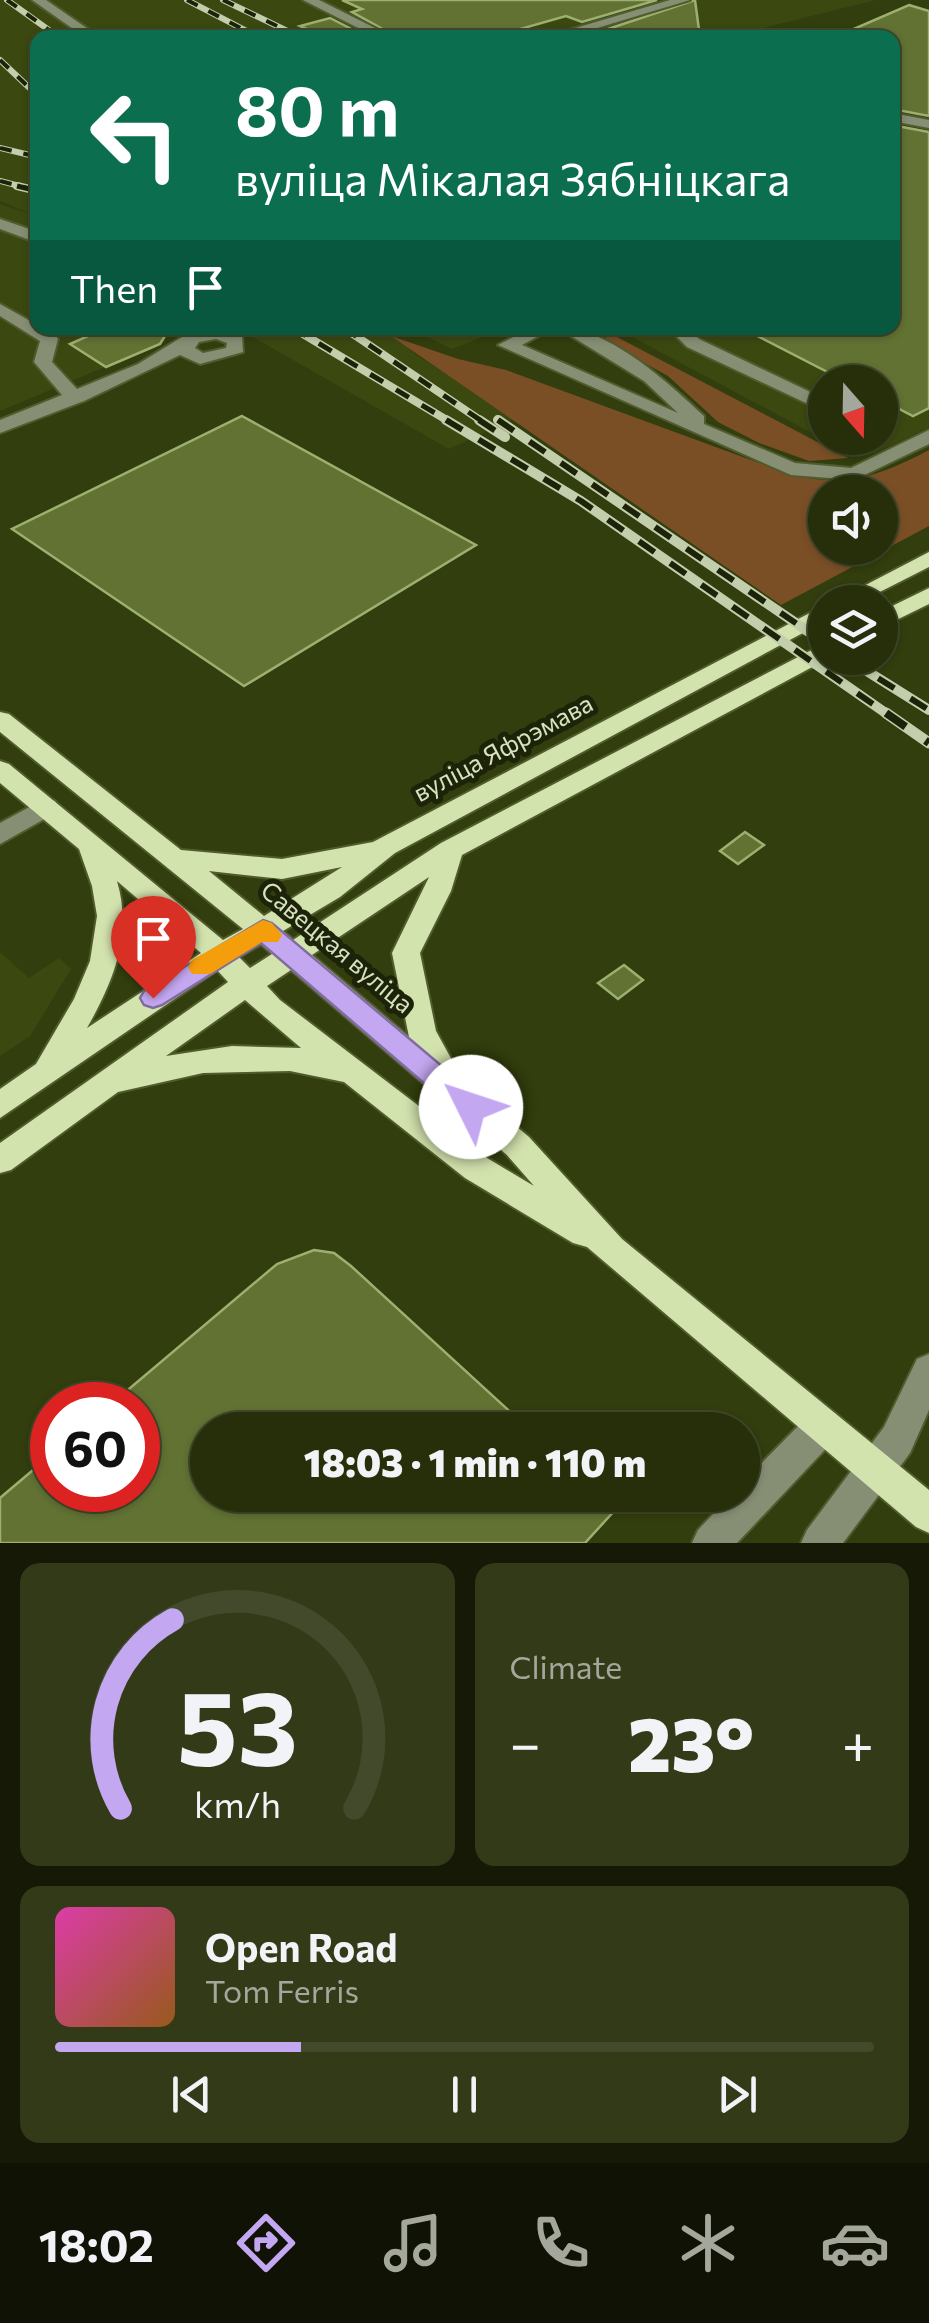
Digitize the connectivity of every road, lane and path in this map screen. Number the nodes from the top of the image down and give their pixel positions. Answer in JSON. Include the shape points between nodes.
{"nodes":[{"id":1,"x":38,"y":0,"type":"edge"},
{"id":2,"x":309,"y":0,"type":"edge"},
{"id":3,"x":684,"y":0,"type":"edge"},
{"id":4,"x":83,"y":30,"type":"edge"},
{"id":5,"x":373,"y":30,"type":"edge"},
{"id":6,"x":577,"y":30,"type":"edge"},
{"id":7,"x":900,"y":118,"type":"edge"},
{"id":8,"x":929,"y":124,"type":"edge"},
{"id":9,"x":0,"y":224,"type":"edge"},
{"id":10,"x":30,"y":235,"type":"edge"},
{"id":11,"x":0,"y":309,"type":"edge"},
{"id":12,"x":30,"y":327,"type":"edge"},
{"id":13,"x":42,"y":335,"type":"edge"},
{"id":14,"x":196,"y":335,"type":"edge"},
{"id":15,"x":197,"y":335,"type":"edge"},
{"id":16,"x":209,"y":335,"type":"edge"},
{"id":17,"x":528,"y":335,"type":"edge"},
{"id":18,"x":579,"y":335,"type":"edge"},
{"id":19,"x":685,"y":335,"type":"edge"},
{"id":20,"x":200,"y":359,"type":"junction"},
{"id":21,"x":144,"y":368,"type":"junction"},
{"id":22,"x":77,"y":397,"type":"junction"},
{"id":23,"x":808,"y":398,"type":"edge"},
{"id":24,"x":0,"y":427,"type":"edge"},
{"id":25,"x":712,"y":433,"type":"junction"},
{"id":26,"x":929,"y":436,"type":"edge"},
{"id":27,"x":929,"y":558,"type":"edge"},
{"id":28,"x":877,"y":585,"type":"edge"},
{"id":29,"x":929,"y":595,"type":"edge"},
{"id":30,"x":898,"y":611,"type":"edge"},
{"id":31,"x":808,"y":621,"type":"edge"},
{"id":32,"x":808,"y":659,"type":"edge"},
{"id":33,"x":676,"y":690,"type":"junction"},
{"id":34,"x":705,"y":713,"type":"junction"},
{"id":35,"x":0,"y":720,"type":"edge"},
{"id":36,"x":0,"y":770,"type":"edge"},
{"id":37,"x":46,"y":806,"type":"junction"},
{"id":38,"x":0,"y":835,"type":"edge"},
{"id":39,"x":89,"y":841,"type":"junction"},
{"id":40,"x":386,"y":846,"type":"junction"},
{"id":41,"x":450,"y":850,"type":"junction"},
{"id":42,"x":174,"y":858,"type":"junction"},
{"id":43,"x":263,"y":930,"type":"junction"},
{"id":44,"x":220,"y":955,"type":"junction"},
{"id":45,"x":294,"y":956,"type":"junction"},
{"id":46,"x":248,"y":984,"type":"junction"},
{"id":47,"x":44,"y":1073,"type":"junction"},
{"id":48,"x":352,"y":1073,"type":"junction"},
{"id":49,"x":103,"y":1087,"type":"junction"},
{"id":50,"x":0,"y":1105,"type":"edge"},
{"id":51,"x":471,"y":1107,"type":"junction"},
{"id":52,"x":0,"y":1160,"type":"edge"},
{"id":53,"x":610,"y":1249,"type":"junction"},
{"id":54,"x":929,"y":1372,"type":"edge"},
{"id":55,"x":823,"y":1426,"type":"junction"},
{"id":56,"x":874,"y":1469,"type":"junction"},
{"id":57,"x":929,"y":1514,"type":"edge"},
{"id":58,"x":712,"y":1542,"type":"edge"},
{"id":59,"x":820,"y":1543,"type":"edge"}],
"edges":[{"from":1,"to":4,"type":"street"},
{"from":2,"to":5,"type":"street"},
{"from":3,"to":6,"type":"street"},
{"from":7,"to":8,"type":"street"},
{"from":9,"to":10,"type":"street"},
{"from":11,"to":12,"type":"street"},
{"from":13,"to":22,"type":"street","via":[[49,339],[43,362]]},
{"from":14,"to":21,"type":"street"},
{"from":15,"to":20,"type":"street","via":[[185,350]]},
{"from":16,"to":20,"type":"street","via":[[232,337],[238,346],[225,357]]},
{"from":17,"to":25,"type":"street","via":[[507,344]]},
{"from":18,"to":25,"type":"street","via":[[651,377]]},
{"from":19,"to":23,"type":"street"},
{"from":20,"to":21,"type":"street"},
{"from":21,"to":22,"type":"street"},
{"from":22,"to":24,"type":"street"},
{"from":25,"to":26,"type":"street","via":[[790,468],[836,475],[854,474]]},
{"from":27,"to":28,"type":"main road"},
{"from":29,"to":30,"type":"main road"},
{"from":31,"to":33,"type":"main road","name":"вуліца Яфрэмава"},
{"from":32,"to":34,"type":"main road"},
{"from":33,"to":34,"type":"main road","via":[[704,697]]},
{"from":33,"to":40,"type":"main road","name":"вуліца Яфрэмава"},
{"from":34,"to":41,"type":"main road"},
{"from":35,"to":42,"type":"main road","name":"Савецкая вуліца"},
{"from":36,"to":37,"type":"main road","name":"Савецкая вуліца"},
{"from":37,"to":38,"type":"street"},
{"from":37,"to":39,"type":"main road","name":"Савецкая вуліца"},
{"from":39,"to":44,"type":"main road","name":"Савецкая вуліца"},
{"from":39,"to":47,"type":"main road","via":[[107,893],[110,932],[88,1004]]},
{"from":40,"to":42,"type":"main road","via":[[282,869]]},
{"from":40,"to":43,"type":"main road","name":"вуліца Яфрэмава"},
{"from":41,"to":45,"type":"main road"},
{"from":41,"to":51,"type":"main road","via":[[438,891],[406,953],[422,1033]]},
{"from":42,"to":43,"type":"main road","name":"Савецкая вуліца"},
{"from":43,"to":44,"type":"main road","name":"вуліца Яфрэмава"},
{"from":43,"to":45,"type":"main road","name":"Савецкая вуліца"},
{"from":44,"to":46,"type":"main road","name":"Савецкая вуліца"},
{"from":44,"to":47,"type":"main road","name":"вуліца Яфрэмава"},
{"from":45,"to":46,"type":"main road"},
{"from":45,"to":51,"type":"main road","name":"Савецкая вуліца"},
{"from":46,"to":48,"type":"main road","name":"Савецкая вуліца"},
{"from":46,"to":49,"type":"main road"},
{"from":47,"to":50,"type":"main road","name":"вуліца Яфрэмава"},
{"from":48,"to":49,"type":"main road","via":[[242,1059],[172,1067]]},
{"from":48,"to":53,"type":"main road","name":"Савецкая вуліца","via":[[476,1168]]},
{"from":49,"to":52,"type":"main road"},
{"from":51,"to":53,"type":"main road","name":"Савецкая вуліца","via":[[518,1146]]},
{"from":53,"to":55,"type":"main road","name":"Савецкая вуліца"},
{"from":54,"to":56,"type":"street"},
{"from":55,"to":56,"type":"main road","name":"Савецкая вуліца"},
{"from":55,"to":58,"type":"street"},
{"from":56,"to":57,"type":"main road","name":"Савецкая вуліца"},
{"from":56,"to":59,"type":"street"}]}
